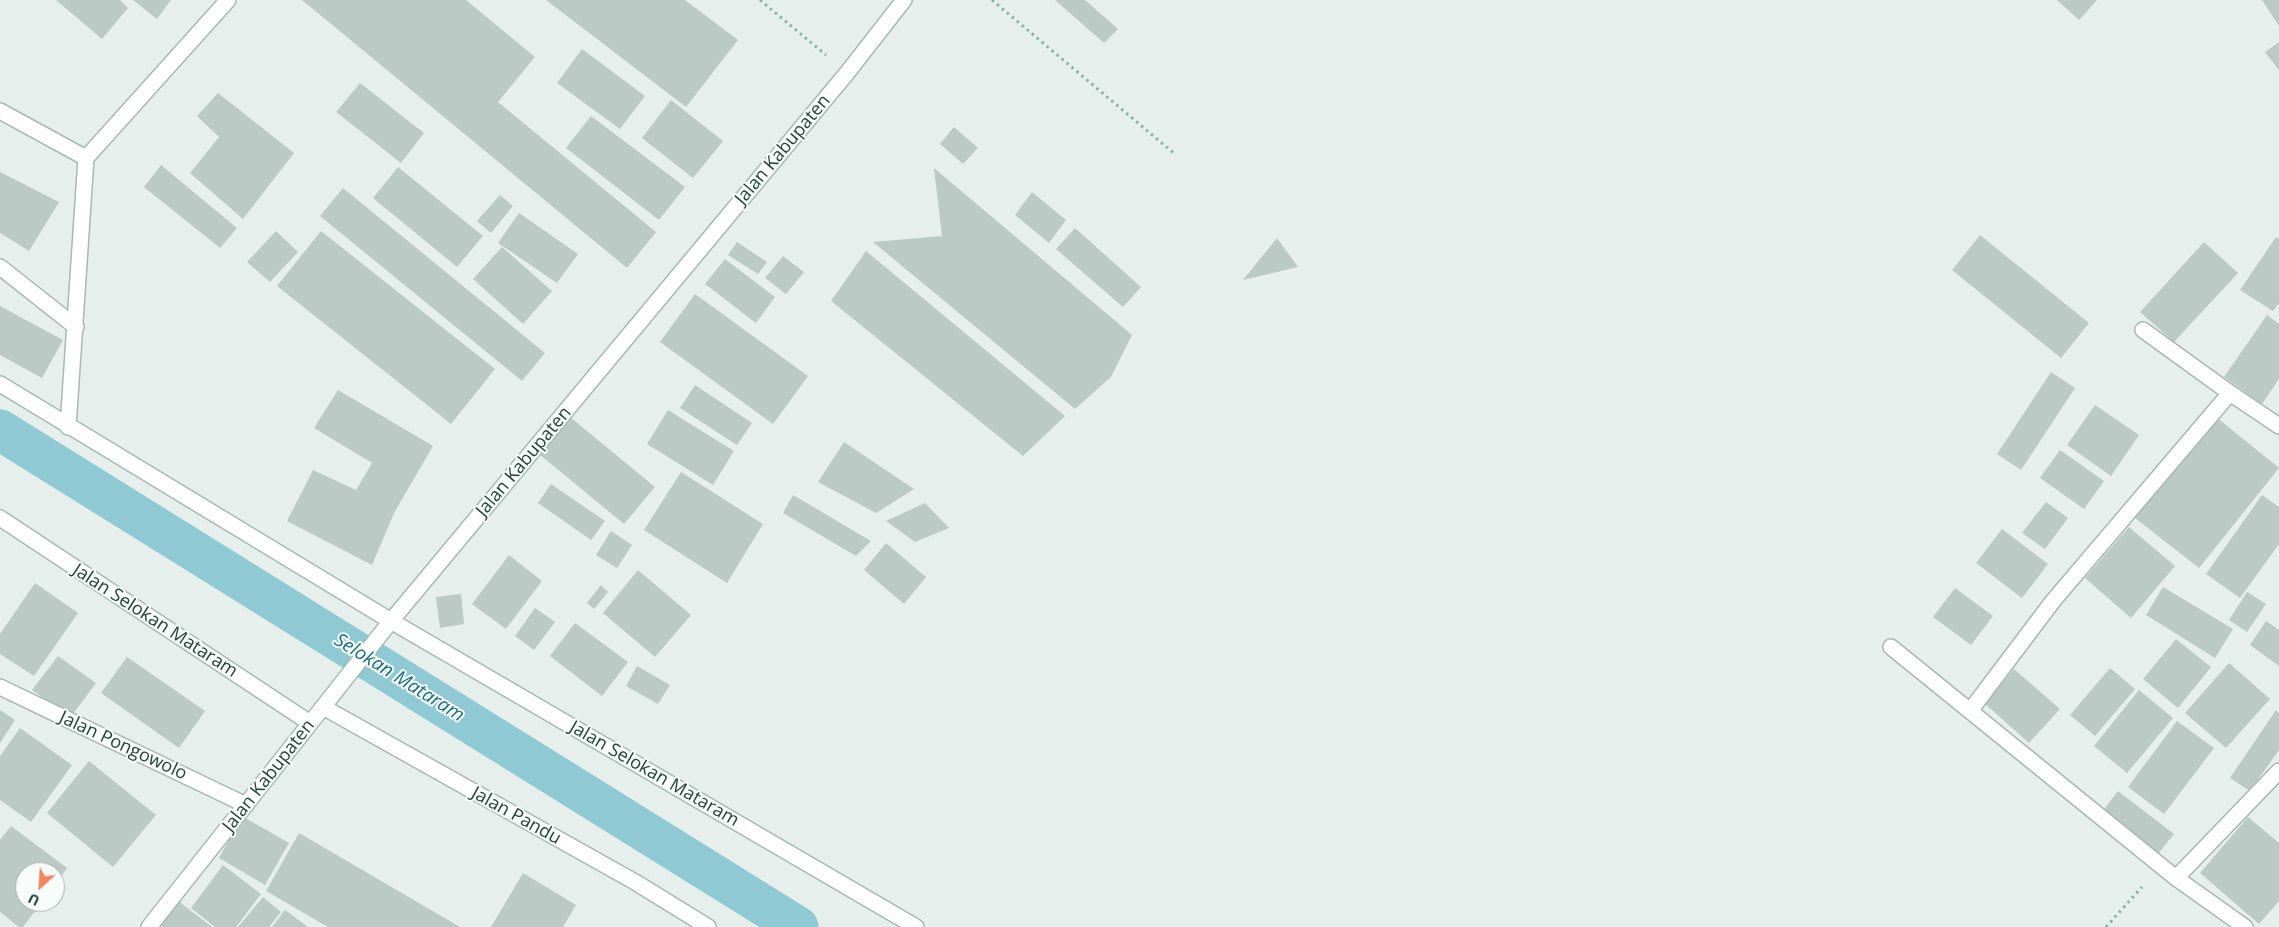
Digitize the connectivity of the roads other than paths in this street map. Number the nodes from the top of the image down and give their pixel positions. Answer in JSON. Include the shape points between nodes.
{"nodes":[{"id":1,"x":228,"y":0,"type":"edge"},
{"id":2,"x":904,"y":0,"type":"edge"},
{"id":3,"x":0,"y":111,"type":"edge"},
{"id":4,"x":86,"y":158,"type":"junction"},
{"id":5,"x":0,"y":267,"type":"edge"},
{"id":6,"x":76,"y":327,"type":"junction"},
{"id":7,"x":2143,"y":330,"type":"dead end"},
{"id":8,"x":0,"y":384,"type":"edge"},
{"id":9,"x":2230,"y":393,"type":"junction"},
{"id":10,"x":2279,"y":426,"type":"edge"},
{"id":11,"x":68,"y":427,"type":"junction"},
{"id":12,"x":0,"y":518,"type":"edge"},
{"id":13,"x":387,"y":627,"type":"junction"},
{"id":14,"x":1891,"y":647,"type":"dead end"},
{"id":15,"x":0,"y":687,"type":"edge"},
{"id":16,"x":324,"y":705,"type":"junction"},
{"id":17,"x":1970,"y":710,"type":"junction"},
{"id":18,"x":310,"y":723,"type":"junction"},
{"id":19,"x":2279,"y":772,"type":"edge"},
{"id":20,"x":246,"y":805,"type":"junction"},
{"id":21,"x":2176,"y":878,"type":"junction"},
{"id":22,"x":149,"y":927,"type":"edge"},
{"id":23,"x":708,"y":927,"type":"edge"},
{"id":24,"x":916,"y":927,"type":"edge"},
{"id":25,"x":2244,"y":927,"type":"edge"}],
"edges":[{"from":1,"to":4,"type":"street"},
{"from":2,"to":13,"type":"street","name":"Jalan Kabupaten"},
{"from":3,"to":4,"type":"street"},
{"from":4,"to":6,"type":"street"},
{"from":5,"to":6,"type":"street"},
{"from":6,"to":11,"type":"street"},
{"from":7,"to":9,"type":"street"},
{"from":8,"to":11,"type":"street","name":"Jalan Selokan Mataram"},
{"from":9,"to":10,"type":"street"},
{"from":9,"to":17,"type":"street","via":[[2053,601]]},
{"from":11,"to":13,"type":"street","name":"Jalan Selokan Mataram"},
{"from":12,"to":18,"type":"street","name":"Jalan Selokan Mataram"},
{"from":13,"to":16,"type":"street","name":"Jalan Kabupaten"},
{"from":13,"to":24,"type":"street","name":"Jalan Selokan Mataram"},
{"from":14,"to":17,"type":"street"},
{"from":15,"to":20,"type":"street","name":"Jalan Pongowolo"},
{"from":16,"to":18,"type":"street","name":"Jalan Kabupaten"},
{"from":16,"to":23,"type":"street","name":"Jalan Pandu"},
{"from":17,"to":21,"type":"street"},
{"from":18,"to":20,"type":"street","name":"Jalan Kabupaten"},
{"from":19,"to":21,"type":"street"},
{"from":20,"to":22,"type":"street","name":"Jalan Kabupaten"},
{"from":21,"to":25,"type":"street"}]}
